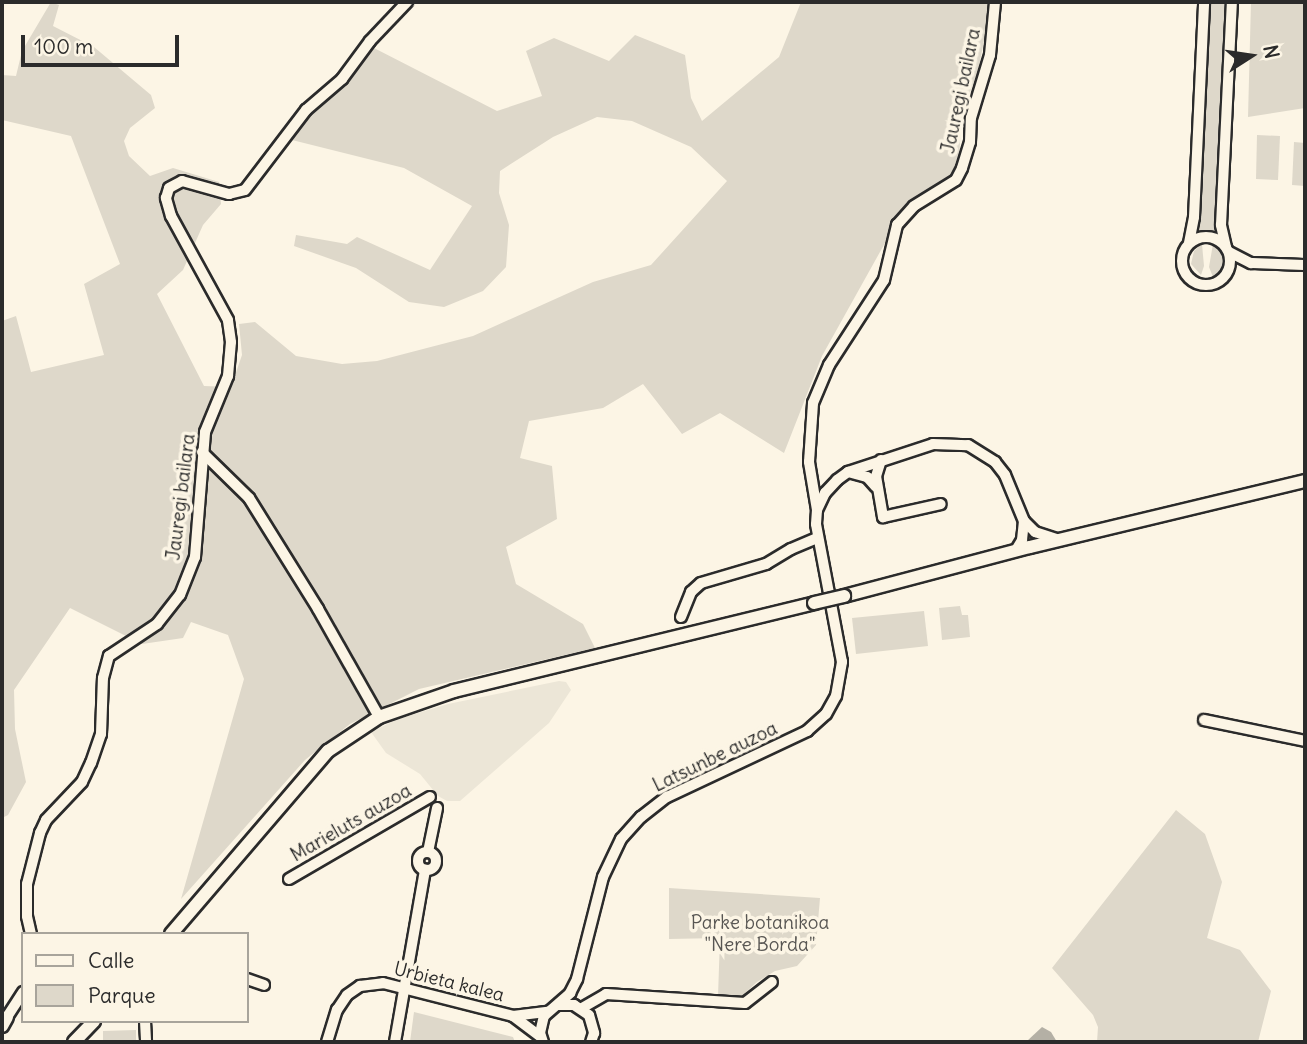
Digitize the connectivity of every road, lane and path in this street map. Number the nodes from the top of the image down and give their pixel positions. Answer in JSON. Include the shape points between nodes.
{"nodes":[{"id":1,"x":407,"y":2,"type":"edge"},
{"id":2,"x":995,"y":2,"type":"edge"},
{"id":3,"x":1204,"y":2,"type":"edge"},
{"id":4,"x":1232,"y":2,"type":"edge"},
{"id":5,"x":1189,"y":243,"type":"junction"},
{"id":6,"x":1227,"y":249,"type":"junction"},
{"id":7,"x":1245,"y":262,"type":"junction"},
{"id":8,"x":1305,"y":265,"type":"edge"},
{"id":9,"x":1227,"y":273,"type":"junction"},
{"id":10,"x":202,"y":452,"type":"junction"},
{"id":11,"x":881,"y":460,"type":"junction"},
{"id":12,"x":848,"y":472,"type":"junction"},
{"id":13,"x":1305,"y":481,"type":"edge"},
{"id":14,"x":877,"y":487,"type":"junction"},
{"id":15,"x":941,"y":504,"type":"dead end"},
{"id":16,"x":817,"y":510,"type":"junction"},
{"id":17,"x":1024,"y":521,"type":"junction"},
{"id":18,"x":817,"y":538,"type":"junction"},
{"id":19,"x":1059,"y":540,"type":"junction"},
{"id":20,"x":1016,"y":550,"type":"junction"},
{"id":21,"x":681,"y":617,"type":"dead end"},
{"id":22,"x":379,"y":717,"type":"junction"},
{"id":23,"x":1204,"y":720,"type":"dead end"},
{"id":24,"x":1305,"y":741,"type":"edge"},
{"id":25,"x":430,"y":797,"type":"dead end"},
{"id":26,"x":437,"y":808,"type":"dead end"},
{"id":27,"x":289,"y":879,"type":"dead end"},
{"id":28,"x":31,"y":932,"type":"edge"},
{"id":29,"x":172,"y":932,"type":"edge"},
{"id":30,"x":248,"y":979,"type":"edge"},
{"id":31,"x":772,"y":982,"type":"dead end"},
{"id":32,"x":264,"y":985,"type":"dead end"},
{"id":33,"x":404,"y":990,"type":"junction"},
{"id":34,"x":21,"y":995,"type":"edge"},
{"id":35,"x":557,"y":1005,"type":"junction"},
{"id":36,"x":582,"y":1009,"type":"junction"},
{"id":37,"x":548,"y":1012,"type":"junction"},
{"id":38,"x":513,"y":1016,"type":"junction"},
{"id":39,"x":4,"y":1022,"type":"edge"},
{"id":40,"x":84,"y":1023,"type":"edge"},
{"id":41,"x":92,"y":1023,"type":"edge"},
{"id":42,"x":145,"y":1023,"type":"edge"},
{"id":43,"x":542,"y":1040,"type":"edge"},
{"id":44,"x":73,"y":1042,"type":"edge"},
{"id":45,"x":146,"y":1042,"type":"edge"},
{"id":46,"x":327,"y":1042,"type":"edge"},
{"id":47,"x":395,"y":1042,"type":"edge"},
{"id":48,"x":591,"y":1042,"type":"edge"}],
"edges":[{"from":1,"to":10,"type":"street","name":"Jauregi bailara","via":[[342,79],[306,110],[245,190],[229,194],[182,181],[169,187],[166,198],[171,216],[228,320],[231,342],[228,376],[205,432]]},
{"from":2,"to":16,"type":"street","name":"Jauregi bailara","via":[[990,55],[962,168],[956,180],[914,206],[897,225],[884,280],[830,365],[813,403],[809,462]]},
{"from":3,"to":5,"type":"street"},
{"from":4,"to":6,"type":"street","via":[[1221,225]]},
{"from":5,"to":6,"type":"street","via":[[1208,236]]},
{"from":5,"to":9,"type":"street","via":[[1182,267],[1190,280],[1213,285]]},
{"from":6,"to":7,"type":"street"},
{"from":6,"to":9,"type":"street"},
{"from":7,"to":8,"type":"street"},
{"from":7,"to":9,"type":"street"},
{"from":10,"to":22,"type":"street","via":[[249,498]]},
{"from":10,"to":28,"type":"street","name":"Jauregi bailara","via":[[195,557],[180,595],[157,624],[108,656],[101,734],[91,764],[40,833],[27,884]]},
{"from":11,"to":12,"type":"street"},
{"from":11,"to":14,"type":"street"},
{"from":11,"to":17,"type":"street","via":[[933,444],[968,445],[1006,475]]},
{"from":12,"to":14,"type":"street","via":[[867,477]]},
{"from":12,"to":16,"type":"street","via":[[825,493]]},
{"from":13,"to":19,"type":"main road"},
{"from":14,"to":15,"type":"street","via":[[883,517]]},
{"from":16,"to":18,"type":"street","name":"Latsunbe auzoa"},
{"from":17,"to":19,"type":"street","via":[[1035,532]]},
{"from":17,"to":20,"type":"street"},
{"from":18,"to":21,"type":"street","via":[[766,564],[701,583],[691,592]]},
{"from":18,"to":35,"type":"street","name":"Latsunbe auzoa","via":[[842,662],[836,696],[807,730],[667,797],[621,839],[609,860],[577,979]]},
{"from":19,"to":20,"type":"main road"},
{"from":20,"to":22,"type":"main road","bridge":true,"via":[[454,691]]},
{"from":22,"to":29,"type":"main road","via":[[328,751]]},
{"from":23,"to":24,"type":"street"},
{"from":25,"to":27,"type":"street","name":"Marieluts auzoa"},
{"from":26,"to":33,"type":"street","name":"Marieluts auzoa","via":[[428,852],[419,858],[425,870]]},
{"from":30,"to":32,"type":"street"},
{"from":31,"to":36,"type":"street","via":[[745,1003],[607,994]]},
{"from":33,"to":38,"type":"street","name":"Urbieta kalea"},
{"from":33,"to":46,"type":"street","name":"Urbieta kalea","via":[[383,984],[354,990],[337,1010]]},
{"from":33,"to":47,"type":"street","name":"Marieluts auzoa"},
{"from":34,"to":39,"type":"street"},
{"from":35,"to":36,"type":"street"},
{"from":35,"to":37,"type":"street","name":"Latsunbe auzoa"},
{"from":36,"to":48,"type":"street","via":[[593,1023]]},
{"from":37,"to":38,"type":"street","name":"Urbieta kalea"},
{"from":37,"to":43,"type":"street","via":[[541,1024]]},
{"from":38,"to":43,"type":"street","name":"Urbieta kalea"},
{"from":40,"to":44,"type":"main road"},
{"from":41,"to":44,"type":"main road"},
{"from":42,"to":45,"type":"street"}]}
